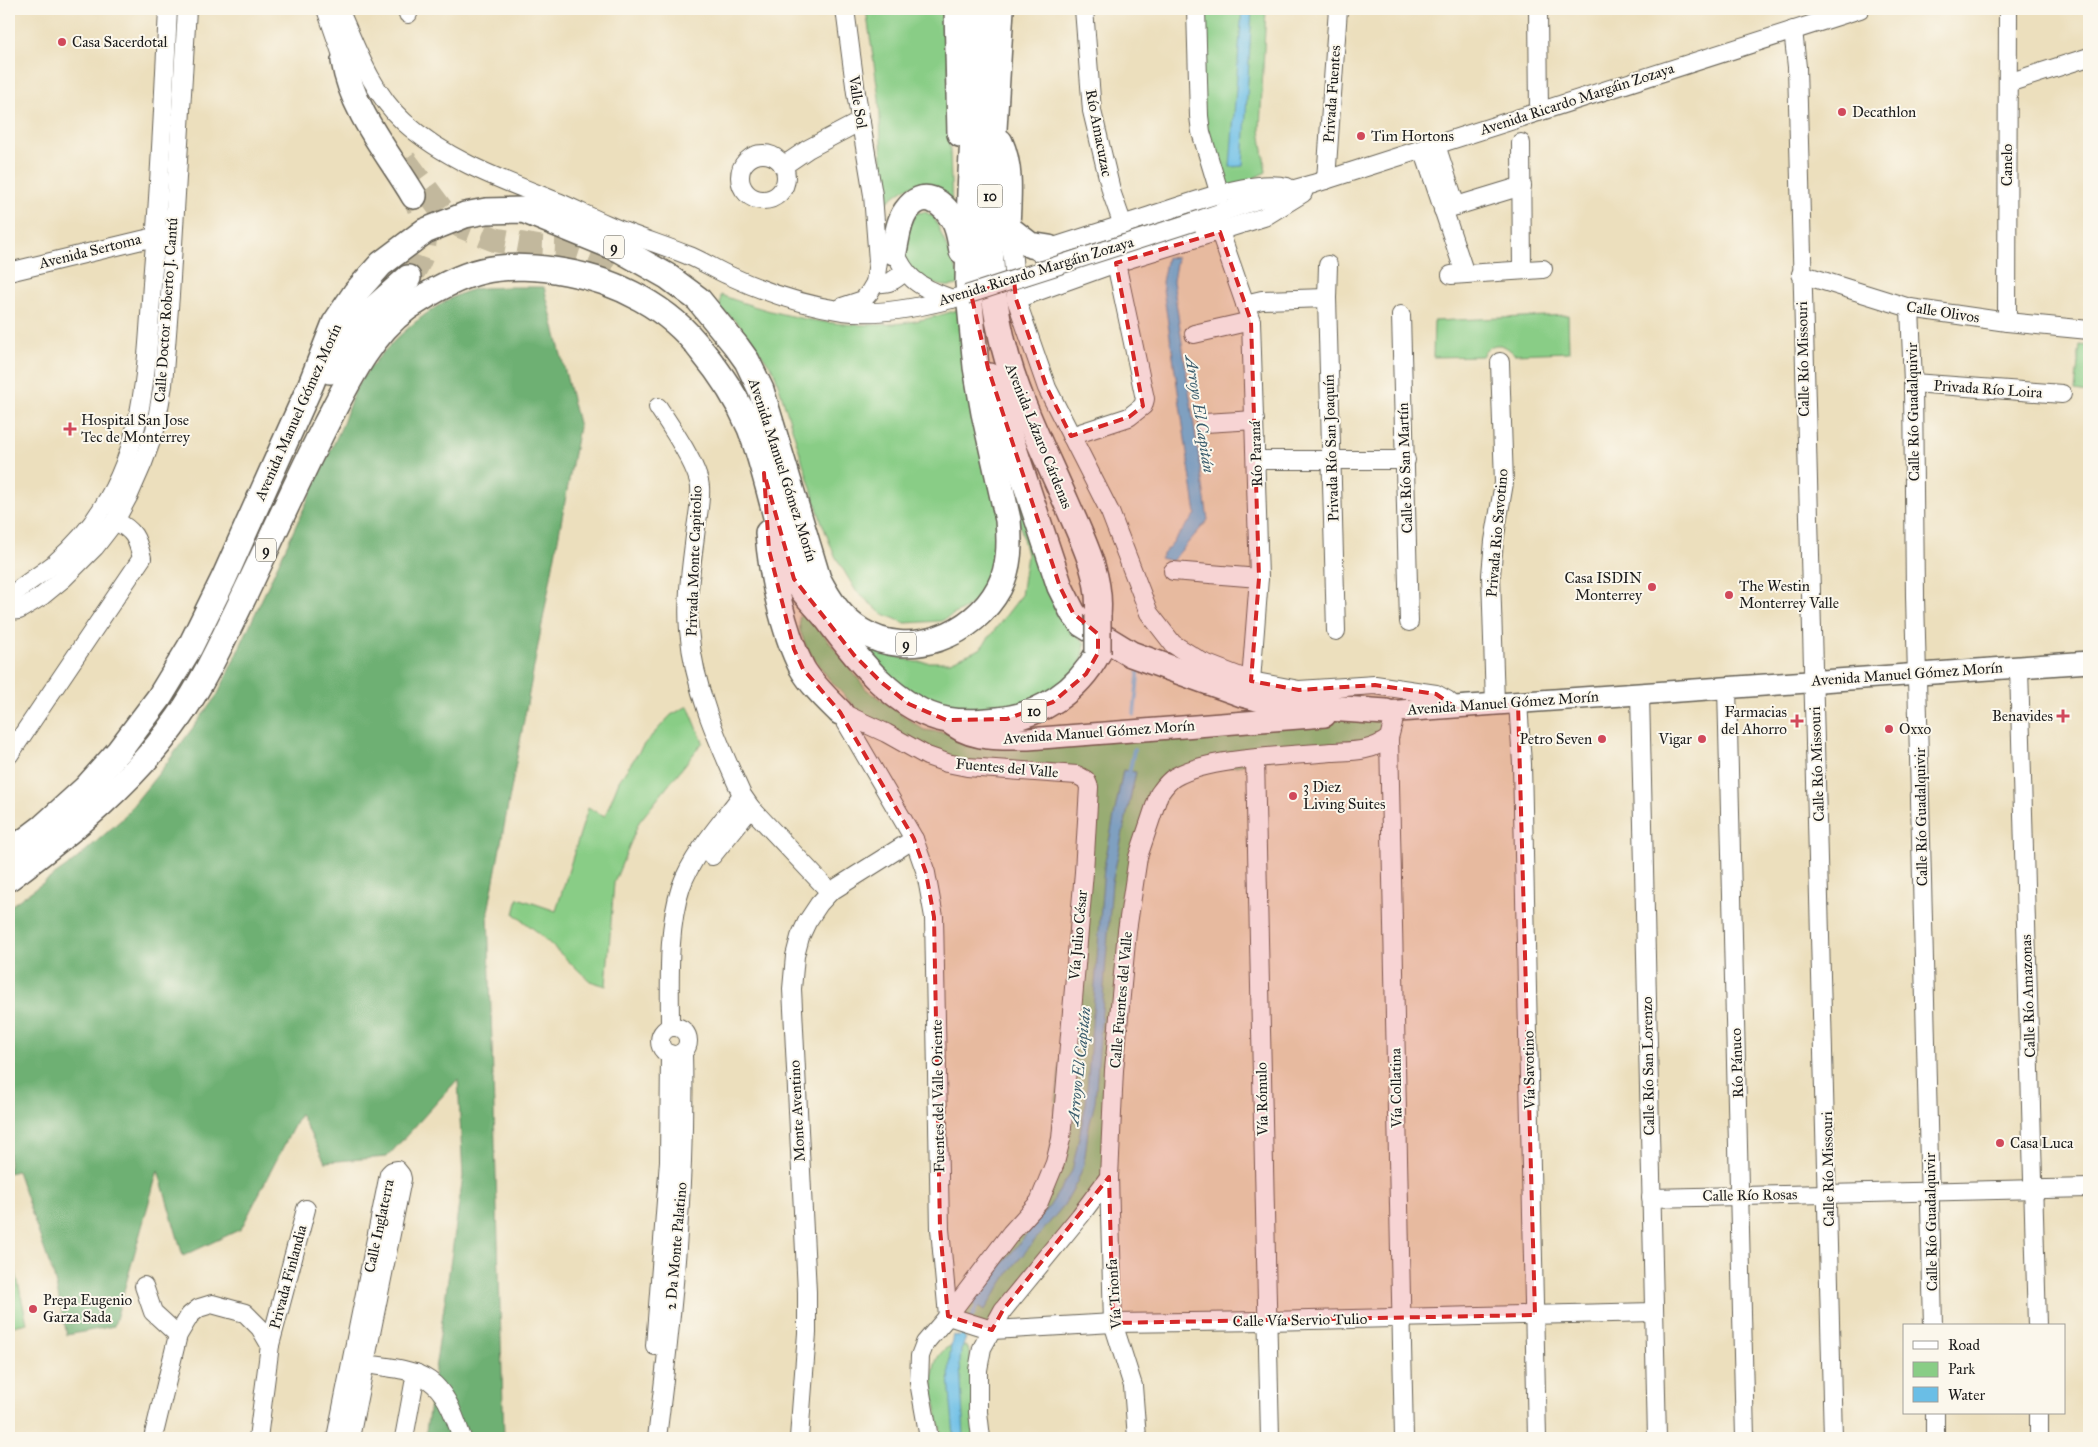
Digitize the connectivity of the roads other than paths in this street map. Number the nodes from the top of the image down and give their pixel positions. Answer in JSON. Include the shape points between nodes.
{"nodes":[{"id":1,"x":168,"y":9,"type":"edge"},
{"id":2,"x":187,"y":9,"type":"edge"},
{"id":3,"x":326,"y":9,"type":"edge"},
{"id":4,"x":339,"y":9,"type":"edge"},
{"id":5,"x":845,"y":9,"type":"edge"},
{"id":6,"x":957,"y":9,"type":"edge"},
{"id":7,"x":980,"y":9,"type":"edge"},
{"id":8,"x":1001,"y":9,"type":"edge"},
{"id":9,"x":1084,"y":9,"type":"edge"},
{"id":10,"x":1196,"y":9,"type":"edge"},
{"id":11,"x":1338,"y":9,"type":"edge"},
{"id":12,"x":1538,"y":9,"type":"edge"},
{"id":13,"x":2008,"y":9,"type":"edge"},
{"id":14,"x":1854,"y":10,"type":"edge"},
{"id":15,"x":1793,"y":30,"type":"junction"},
{"id":16,"x":2089,"y":57,"type":"edge"},
{"id":17,"x":344,"y":61,"type":"junction"},
{"id":18,"x":2008,"y":83,"type":"junction"},
{"id":19,"x":1538,"y":112,"type":"junction"},
{"id":20,"x":861,"y":121,"type":"junction"},
{"id":21,"x":994,"y":126,"type":"junction"},
{"id":22,"x":1521,"y":143,"type":"dead end"},
{"id":23,"x":394,"y":146,"type":"tunnel mouth"},
{"id":24,"x":1429,"y":147,"type":"junction"},
{"id":25,"x":783,"y":166,"type":"dead end"},
{"id":26,"x":1319,"y":182,"type":"junction"},
{"id":27,"x":1522,"y":186,"type":"junction"},
{"id":28,"x":1294,"y":190,"type":"junction"},
{"id":29,"x":970,"y":192,"type":"junction"},
{"id":30,"x":873,"y":195,"type":"junction"},
{"id":31,"x":1220,"y":195,"type":"junction"},
{"id":32,"x":414,"y":196,"type":"tunnel mouth"},
{"id":33,"x":1449,"y":208,"type":"junction"},
{"id":34,"x":523,"y":210,"type":"junction"},
{"id":35,"x":606,"y":224,"type":"junction"},
{"id":36,"x":1123,"y":225,"type":"junction"},
{"id":37,"x":1007,"y":227,"type":"junction"},
{"id":38,"x":1220,"y":232,"type":"junction"},
{"id":39,"x":164,"y":234,"type":"junction"},
{"id":40,"x":1049,"y":248,"type":"junction"},
{"id":41,"x":1013,"y":259,"type":"junction"},
{"id":42,"x":899,"y":262,"type":"junction"},
{"id":43,"x":1116,"y":263,"type":"junction"},
{"id":44,"x":1328,"y":264,"type":"dead end"},
{"id":45,"x":621,"y":265,"type":"tunnel mouth"},
{"id":46,"x":1544,"y":269,"type":"dead end"},
{"id":47,"x":1522,"y":270,"type":"junction"},
{"id":48,"x":9,"y":272,"type":"edge"},
{"id":49,"x":1801,"y":274,"type":"junction"},
{"id":50,"x":408,"y":278,"type":"tunnel mouth"},
{"id":51,"x":875,"y":283,"type":"junction"},
{"id":52,"x":962,"y":292,"type":"junction"},
{"id":53,"x":1327,"y":298,"type":"junction"},
{"id":54,"x":1016,"y":299,"type":"junction"},
{"id":55,"x":1245,"y":304,"type":"junction"},
{"id":56,"x":1910,"y":308,"type":"junction"},
{"id":57,"x":834,"y":309,"type":"junction"},
{"id":58,"x":1401,"y":315,"type":"dead end"},
{"id":59,"x":1251,"y":321,"type":"junction"},
{"id":60,"x":2007,"y":322,"type":"junction"},
{"id":61,"x":2089,"y":330,"type":"edge"},
{"id":62,"x":1194,"y":334,"type":"dead end"},
{"id":63,"x":1500,"y":362,"type":"dead end"},
{"id":64,"x":1913,"y":383,"type":"junction"},
{"id":65,"x":2062,"y":394,"type":"dead end"},
{"id":66,"x":658,"y":407,"type":"dead end"},
{"id":67,"x":1255,"y":420,"type":"junction"},
{"id":68,"x":1205,"y":423,"type":"dead end"},
{"id":69,"x":750,"y":428,"type":"junction"},
{"id":70,"x":1071,"y":436,"type":"junction"},
{"id":71,"x":1332,"y":459,"type":"junction"},
{"id":72,"x":1257,"y":460,"type":"junction"},
{"id":73,"x":1406,"y":460,"type":"junction"},
{"id":74,"x":272,"y":472,"type":"junction"},
{"id":75,"x":764,"y":473,"type":"junction"},
{"id":76,"x":115,"y":521,"type":"junction"},
{"id":77,"x":1173,"y":571,"type":"dead end"},
{"id":78,"x":1259,"y":578,"type":"junction"},
{"id":79,"x":9,"y":598,"type":"edge"},
{"id":80,"x":9,"y":611,"type":"edge"},
{"id":81,"x":1409,"y":622,"type":"dead end"},
{"id":82,"x":1336,"y":631,"type":"dead end"},
{"id":83,"x":2089,"y":662,"type":"edge"},
{"id":84,"x":2019,"y":667,"type":"junction"},
{"id":85,"x":1917,"y":674,"type":"junction"},
{"id":86,"x":1814,"y":680,"type":"junction"},
{"id":87,"x":1251,"y":681,"type":"junction"},
{"id":88,"x":1727,"y":687,"type":"junction"},
{"id":89,"x":1640,"y":694,"type":"junction"},
{"id":90,"x":1518,"y":702,"type":"junction"},
{"id":91,"x":1494,"y":704,"type":"junction"},
{"id":92,"x":1455,"y":707,"type":"junction"},
{"id":93,"x":840,"y":712,"type":"junction"},
{"id":94,"x":1391,"y":712,"type":"junction"},
{"id":95,"x":946,"y":720,"type":"junction"},
{"id":96,"x":886,"y":733,"type":"junction"},
{"id":97,"x":1389,"y":738,"type":"junction"},
{"id":98,"x":9,"y":755,"type":"edge"},
{"id":99,"x":866,"y":758,"type":"junction"},
{"id":100,"x":1255,"y":759,"type":"junction"},
{"id":101,"x":1089,"y":788,"type":"joint"},
{"id":102,"x":747,"y":802,"type":"junction"},
{"id":103,"x":914,"y":839,"type":"junction"},
{"id":104,"x":9,"y":853,"type":"edge"},
{"id":105,"x":9,"y":878,"type":"edge"},
{"id":106,"x":830,"y":892,"type":"junction"},
{"id":107,"x":676,"y":1053,"type":"junction"},
{"id":108,"x":1109,"y":1177,"type":"junction"},
{"id":109,"x":2089,"y":1188,"type":"edge"},
{"id":110,"x":2034,"y":1190,"type":"junction"},
{"id":111,"x":1931,"y":1191,"type":"junction"},
{"id":112,"x":1829,"y":1194,"type":"junction"},
{"id":113,"x":1740,"y":1195,"type":"junction"},
{"id":114,"x":1651,"y":1198,"type":"junction"},
{"id":115,"x":306,"y":1209,"type":"dead end"},
{"id":116,"x":144,"y":1286,"type":"dead end"},
{"id":117,"x":1654,"y":1312,"type":"junction"},
{"id":118,"x":1535,"y":1314,"type":"junction"},
{"id":119,"x":948,"y":1316,"type":"junction"},
{"id":120,"x":1401,"y":1318,"type":"junction"},
{"id":121,"x":1267,"y":1322,"type":"junction"},
{"id":122,"x":1113,"y":1323,"type":"junction"},
{"id":123,"x":1933,"y":1324,"type":"edge"},
{"id":124,"x":2037,"y":1324,"type":"edge"},
{"id":125,"x":992,"y":1330,"type":"junction"},
{"id":126,"x":178,"y":1335,"type":"junction"},
{"id":127,"x":270,"y":1345,"type":"junction"},
{"id":128,"x":365,"y":1364,"type":"junction"},
{"id":129,"x":416,"y":1373,"type":"junction"},
{"id":130,"x":1935,"y":1414,"type":"edge"},
{"id":131,"x":2039,"y":1414,"type":"edge"},
{"id":132,"x":152,"y":1438,"type":"edge"},
{"id":133,"x":258,"y":1438,"type":"edge"},
{"id":134,"x":336,"y":1438,"type":"edge"},
{"id":135,"x":350,"y":1438,"type":"edge"},
{"id":136,"x":404,"y":1438,"type":"edge"},
{"id":137,"x":462,"y":1438,"type":"edge"},
{"id":138,"x":646,"y":1438,"type":"edge"},
{"id":139,"x":657,"y":1438,"type":"edge"},
{"id":140,"x":799,"y":1438,"type":"edge"},
{"id":141,"x":929,"y":1438,"type":"edge"},
{"id":142,"x":981,"y":1438,"type":"edge"},
{"id":143,"x":1137,"y":1438,"type":"edge"},
{"id":144,"x":1270,"y":1438,"type":"edge"},
{"id":145,"x":1404,"y":1438,"type":"edge"},
{"id":146,"x":1537,"y":1438,"type":"edge"},
{"id":147,"x":1657,"y":1438,"type":"edge"},
{"id":148,"x":1745,"y":1438,"type":"edge"},
{"id":149,"x":1833,"y":1438,"type":"edge"},
{"id":150,"x":1935,"y":1438,"type":"edge"},
{"id":151,"x":2039,"y":1438,"type":"edge"}],
"edges":[{"from":1,"to":39,"type":"street","name":"Calle Doctor Roberto J. Cantú"},
{"from":2,"to":39,"type":"street","name":"Calle Doctor Roberto J. Cantú"},
{"from":3,"to":17,"type":"street"},
{"from":4,"to":35,"type":"street","name":"Avenida Ricardo Margáin Zozaya","via":[[383,99],[425,140],[470,165]]},
{"from":5,"to":20,"type":"street","name":"Valle Sol"},
{"from":6,"to":29,"type":"highway","via":[[958,113]]},
{"from":7,"to":29,"type":"highway","number":"10"},
{"from":8,"to":21,"type":"highway","name":"Avenida Lázaro Cárdenas","number":"10"},
{"from":9,"to":36,"type":"street","name":"Río Amacuzac","via":[[1092,111]]},
{"from":10,"to":31,"type":"street","via":[[1201,132]]},
{"from":11,"to":26,"type":"street","name":"Privada Fuentes"},
{"from":12,"to":19,"type":"street"},
{"from":13,"to":18,"type":"street","name":"Canelo"},
{"from":14,"to":15,"type":"street","name":"Avenida Ricardo Margáin Zozaya"},
{"from":15,"to":19,"type":"street","name":"Avenida Ricardo Margáin Zozaya"},
{"from":15,"to":49,"type":"street","name":"Calle Río Missouri","via":[[1797,66]]},
{"from":16,"to":18,"type":"street"},
{"from":17,"to":23,"type":"highway"},
{"from":17,"to":32,"type":"highway","via":[[347,82],[364,116]]},
{"from":18,"to":60,"type":"street","name":"Canelo"},
{"from":19,"to":24,"type":"street","name":"Avenida Ricardo Margáin Zozaya"},
{"from":20,"to":25,"type":"street"},
{"from":20,"to":30,"type":"street","name":"Valle Sol"},
{"from":21,"to":37,"type":"highway","via":[[1004,150],[1008,172]]},
{"from":21,"to":95,"type":"highway","name":"Avenida Lázaro Cárdenas","number":"10","bridge":true,"via":[[990,266],[996,312],[1014,381],[1094,571],[1099,592],[1098,653],[1086,674],[1065,695],[1028,714],[991,721]]},
{"from":22,"to":27,"type":"street"},
{"from":24,"to":26,"type":"street","name":"Avenida Ricardo Margáin Zozaya"},
{"from":24,"to":33,"type":"street"},
{"from":26,"to":28,"type":"street","name":"Avenida Ricardo Margáin Zozaya"},
{"from":26,"to":38,"type":"street","via":[[1264,217]]},
{"from":27,"to":33,"type":"street"},
{"from":27,"to":47,"type":"street"},
{"from":28,"to":31,"type":"street","name":"Avenida Ricardo Margáin Zozaya","via":[[1278,185],[1259,186]]},
{"from":28,"to":52,"type":"street","name":"Avenida Ricardo Margáin Zozaya","bridge":true},
{"from":29,"to":52,"type":"highway","number":"10"},
{"from":30,"to":42,"type":"street","name":"Valle Sol"},
{"from":30,"to":51,"type":"street","name":"Valle Sol","via":[[878,261]]},
{"from":31,"to":36,"type":"street","name":"Avenida Ricardo Margáin Zozaya"},
{"from":33,"to":47,"type":"street","via":[[1458,275]]},
{"from":34,"to":35,"type":"highway","via":[[545,209]]},
{"from":34,"to":52,"type":"highway","name":"Avenida Manuel Gómez Morín","number":"9","via":[[645,262],[698,299],[724,328],[747,361],[761,390],[809,554],[830,602],[862,632],[891,642],[925,643],[965,626],[999,588],[1008,556],[1008,520]]},
{"from":34,"to":74,"type":"highway","name":"Avenida Manuel Gómez Morín","number":"9","via":[[486,211],[457,218],[425,231],[381,264],[335,323]]},
{"from":35,"to":57,"type":"street","name":"Avenida Ricardo Margáin Zozaya","via":[[778,295]]},
{"from":36,"to":40,"type":"street","name":"Avenida Ricardo Margáin Zozaya"},
{"from":37,"to":40,"type":"highway","via":[[1030,245]]},
{"from":37,"to":41,"type":"street"},
{"from":38,"to":43,"type":"street"},
{"from":38,"to":55,"type":"street","name":"Río Paraná"},
{"from":39,"to":48,"type":"street","name":"Avenida Sertoma"},
{"from":39,"to":76,"type":"street","name":"Calle Doctor Roberto J. Cantú","via":[[164,375],[155,430],[143,464]]},
{"from":39,"to":79,"type":"street","name":"Calle Doctor Roberto J. Cantú","via":[[137,427],[128,456],[101,510],[82,535],[55,563]]},
{"from":40,"to":41,"type":"street","name":"Avenida Ricardo Margáin Zozaya"},
{"from":41,"to":54,"type":"street"},
{"from":42,"to":51,"type":"street","via":[[893,282]]},
{"from":42,"to":52,"type":"street","via":[[919,286]]},
{"from":42,"to":52,"type":"highway","via":[[899,227],[905,212],[913,202],[924,197],[934,199],[944,208],[958,231]]},
{"from":43,"to":54,"type":"street"},
{"from":43,"to":70,"type":"street","via":[[1145,400],[1143,406],[1129,417]]},
{"from":44,"to":53,"type":"street","name":"Privada Río San Joaquín"},
{"from":45,"to":69,"type":"highway","via":[[646,278],[682,304],[716,339],[732,362]]},
{"from":46,"to":47,"type":"street"},
{"from":49,"to":56,"type":"street","name":"Calle Olivos"},
{"from":49,"to":86,"type":"street","name":"Calle Río Missouri"},
{"from":50,"to":74,"type":"highway","via":[[370,312],[349,337],[300,432]]},
{"from":51,"to":57,"type":"street","via":[[863,300]]},
{"from":52,"to":57,"type":"street","name":"Avenida Ricardo Margáin Zozaya","via":[[905,309],[850,312]]},
{"from":52,"to":94,"type":"highway","via":[[1060,587],[1082,624],[1132,654],[1242,694],[1300,706]]},
{"from":53,"to":55,"type":"street","via":[[1262,300]]},
{"from":53,"to":71,"type":"street","name":"Privada Río San Joaquín"},
{"from":54,"to":70,"type":"street","via":[[1047,388]]},
{"from":55,"to":59,"type":"street","name":"Río Paraná"},
{"from":56,"to":60,"type":"street","name":"Calle Olivos"},
{"from":56,"to":64,"type":"street","name":"Calle Río Guadalquivir"},
{"from":58,"to":73,"type":"street","name":"Calle Río San Martín"},
{"from":59,"to":62,"type":"street"},
{"from":59,"to":67,"type":"street","name":"Río Paraná"},
{"from":60,"to":61,"type":"street","name":"Calle Olivos"},
{"from":63,"to":91,"type":"street","name":"Privada Rio Savotino","via":[[1504,483],[1491,575]]},
{"from":64,"to":65,"type":"street","name":"Privada Río Loira"},
{"from":64,"to":85,"type":"street","name":"Calle Río Guadalquivir"},
{"from":66,"to":102,"type":"street","name":"Privada Monte Capitolio","via":[[694,468],[700,486],[690,586],[692,653],[705,709]]},
{"from":67,"to":68,"type":"street"},
{"from":67,"to":72,"type":"street","name":"Río Paraná"},
{"from":69,"to":75,"type":"highway","name":"Avenida Manuel Gómez Morín","number":"9"},
{"from":69,"to":105,"type":"highway","name":"Avenida Manuel Gómez Morín","number":"9","via":[[729,389],[699,346],[657,309],[629,292],[594,278],[563,271],[513,268],[482,271],[443,286],[405,310],[386,328],[348,382],[210,665],[179,718],[97,808]]},
{"from":70,"to":87,"type":"street","via":[[1110,512],[1149,613],[1159,628],[1172,644],[1202,662]]},
{"from":71,"to":72,"type":"street"},
{"from":71,"to":73,"type":"street"},
{"from":71,"to":82,"type":"street","name":"Privada Río San Joaquín"},
{"from":72,"to":78,"type":"street","name":"Río Paraná"},
{"from":73,"to":81,"type":"street","name":"Calle Río San Martín"},
{"from":74,"to":104,"type":"highway","name":"Avenida Manuel Gómez Morín","number":"9","via":[[190,647],[160,698],[86,788]]},
{"from":75,"to":93,"type":"highway","via":[[769,550],[780,605],[803,669]]},
{"from":75,"to":95,"type":"highway","name":"Avenida Manuel Gómez Morín","number":"9","via":[[794,579],[854,655],[881,682],[909,704]]},
{"from":76,"to":80,"type":"street","name":"Calle Doctor Roberto J. Cantú","via":[[64,578],[19,610]]},
{"from":76,"to":98,"type":"street","via":[[133,533],[142,558]]},
{"from":77,"to":78,"type":"street"},
{"from":78,"to":87,"type":"street","name":"Río Paraná"},
{"from":83,"to":84,"type":"main road","name":"Avenida Manuel Gómez Morín","number":"9"},
{"from":84,"to":85,"type":"main road","name":"Avenida Manuel Gómez Morín","number":"9"},
{"from":84,"to":110,"type":"street","name":"Calle Río Amazonas"},
{"from":85,"to":86,"type":"main road","name":"Avenida Manuel Gómez Morín","number":"9"},
{"from":85,"to":111,"type":"street","name":"Calle Río Guadalquivir"},
{"from":86,"to":88,"type":"main road","name":"Avenida Manuel Gómez Morín","number":"9"},
{"from":86,"to":112,"type":"street","name":"Calle Río Missouri"},
{"from":87,"to":92,"type":"street","via":[[1300,690],[1375,685],[1436,694]]},
{"from":88,"to":89,"type":"main road","name":"Avenida Manuel Gómez Morín","number":"9"},
{"from":88,"to":113,"type":"street","name":"Río Pánuco"},
{"from":89,"to":90,"type":"main road","name":"Avenida Manuel Gómez Morín","number":"9"},
{"from":89,"to":114,"type":"street","name":"Calle Río San Lorenzo"},
{"from":90,"to":91,"type":"main road","name":"Avenida Manuel Gómez Morín","number":"9"},
{"from":90,"to":118,"type":"street","name":"Vía Savotino"},
{"from":91,"to":92,"type":"main road","name":"Avenida Manuel Gómez Morín","number":"9"},
{"from":92,"to":94,"type":"main road","name":"Avenida Manuel Gómez Morín","number":"9"},
{"from":93,"to":96,"type":"street","name":"Fuentes del Valle"},
{"from":93,"to":99,"type":"street","name":"Fuentes del Valle Oriente"},
{"from":94,"to":95,"type":"main road","name":"Avenida Manuel Gómez Morín","number":"9","via":[[1028,739],[973,736],[961,732]]},
{"from":94,"to":97,"type":"street"},
{"from":96,"to":99,"type":"street"},
{"from":96,"to":101,"type":"street","name":"Fuentes del Valle","via":[[927,756],[947,762],[967,767],[1077,775],[1086,780]]},
{"from":97,"to":100,"type":"street","name":"Calle Fuentes del Valle","via":[[1372,749]]},
{"from":97,"to":120,"type":"street","name":"Vía Collatina"},
{"from":99,"to":103,"type":"street","name":"Fuentes del Valle Oriente"},
{"from":100,"to":108,"type":"street","name":"Calle Fuentes del Valle","via":[[1204,767],[1176,777],[1165,785],[1154,805],[1138,857],[1127,931],[1114,1070]]},
{"from":100,"to":121,"type":"street","name":"Vía Rómulo"},
{"from":101,"to":119,"type":"street","name":"Vía Julio César","via":[[1061,1138],[1055,1163],[1039,1202],[1011,1233]]},
{"from":102,"to":106,"type":"street","name":"Privada Monte Capitolio"},
{"from":102,"to":107,"type":"street","via":[[692,891],[683,919],[674,1027],[686,1032],[688,1040]]},
{"from":103,"to":106,"type":"street","name":"Monte Aventino"},
{"from":103,"to":119,"type":"street","name":"Fuentes del Valle Oriente","via":[[926,873],[934,917],[940,1230]]},
{"from":106,"to":140,"type":"street","name":"Monte Aventino","via":[[800,937],[792,989],[807,1292]]},
{"from":107,"to":138,"type":"street","name":"2 Da Monte Palatino","via":[[664,1244]]},
{"from":107,"to":139,"type":"street","name":"2 Da Monte Palatino","via":[[683,1162],[677,1257]]},
{"from":108,"to":122,"type":"street","name":"Vía Trionfa"},
{"from":108,"to":125,"type":"street","via":[[1003,1310]]},
{"from":109,"to":110,"type":"street","name":"Calle Río Rosas"},
{"from":110,"to":111,"type":"street","name":"Calle Río Rosas"},
{"from":110,"to":124,"type":"street","name":"Calle Río Amazonas"},
{"from":111,"to":112,"type":"street","name":"Calle Río Rosas"},
{"from":111,"to":123,"type":"street","name":"Calle Río Guadalquivir"},
{"from":112,"to":113,"type":"street","name":"Calle Río Rosas"},
{"from":112,"to":149,"type":"street","name":"Calle Río Missouri"},
{"from":113,"to":114,"type":"street","name":"Calle Río Rosas"},
{"from":113,"to":148,"type":"street","name":"Río Pánuco"},
{"from":114,"to":117,"type":"street","name":"Calle Río San Lorenzo"},
{"from":115,"to":127,"type":"street","name":"Privada Finlandia"},
{"from":116,"to":126,"type":"street","via":[[153,1312]]},
{"from":117,"to":118,"type":"street","name":"Calle Vía Servio Tulio"},
{"from":117,"to":147,"type":"street","name":"Calle Río San Lorenzo"},
{"from":118,"to":120,"type":"street","name":"Calle Vía Servio Tulio"},
{"from":118,"to":146,"type":"street","name":"Vía Savotino"},
{"from":119,"to":125,"type":"street","name":"Calle Vía Servio Tulio"},
{"from":119,"to":141,"type":"street","via":[[925,1343],[920,1356],[919,1382]]},
{"from":120,"to":121,"type":"street","name":"Calle Vía Servio Tulio"},
{"from":120,"to":145,"type":"street","name":"Vía Collatina"},
{"from":121,"to":122,"type":"street","name":"Calle Vía Servio Tulio"},
{"from":121,"to":144,"type":"street","name":"Vía Rómulo"},
{"from":122,"to":125,"type":"street","name":"Calle Vía Servio Tulio"},
{"from":122,"to":143,"type":"street","name":"Vía Trionfa","via":[[1133,1386]]},
{"from":125,"to":142,"type":"street","via":[[982,1348],[978,1370]]},
{"from":126,"to":127,"type":"street","via":[[190,1315],[212,1304],[246,1313]]},
{"from":126,"to":132,"type":"street"},
{"from":127,"to":133,"type":"street"},
{"from":128,"to":129,"type":"street"},
{"from":128,"to":134,"type":"street","name":"Calle Inglaterra","via":[[402,1178],[397,1170],[389,1174]]},
{"from":128,"to":135,"type":"street","name":"Calle Inglaterra"},
{"from":129,"to":136,"type":"street"},
{"from":129,"to":137,"type":"street","via":[[435,1384],[446,1396]]},
{"from":130,"to":150,"type":"street"},
{"from":131,"to":151,"type":"street"}]}
